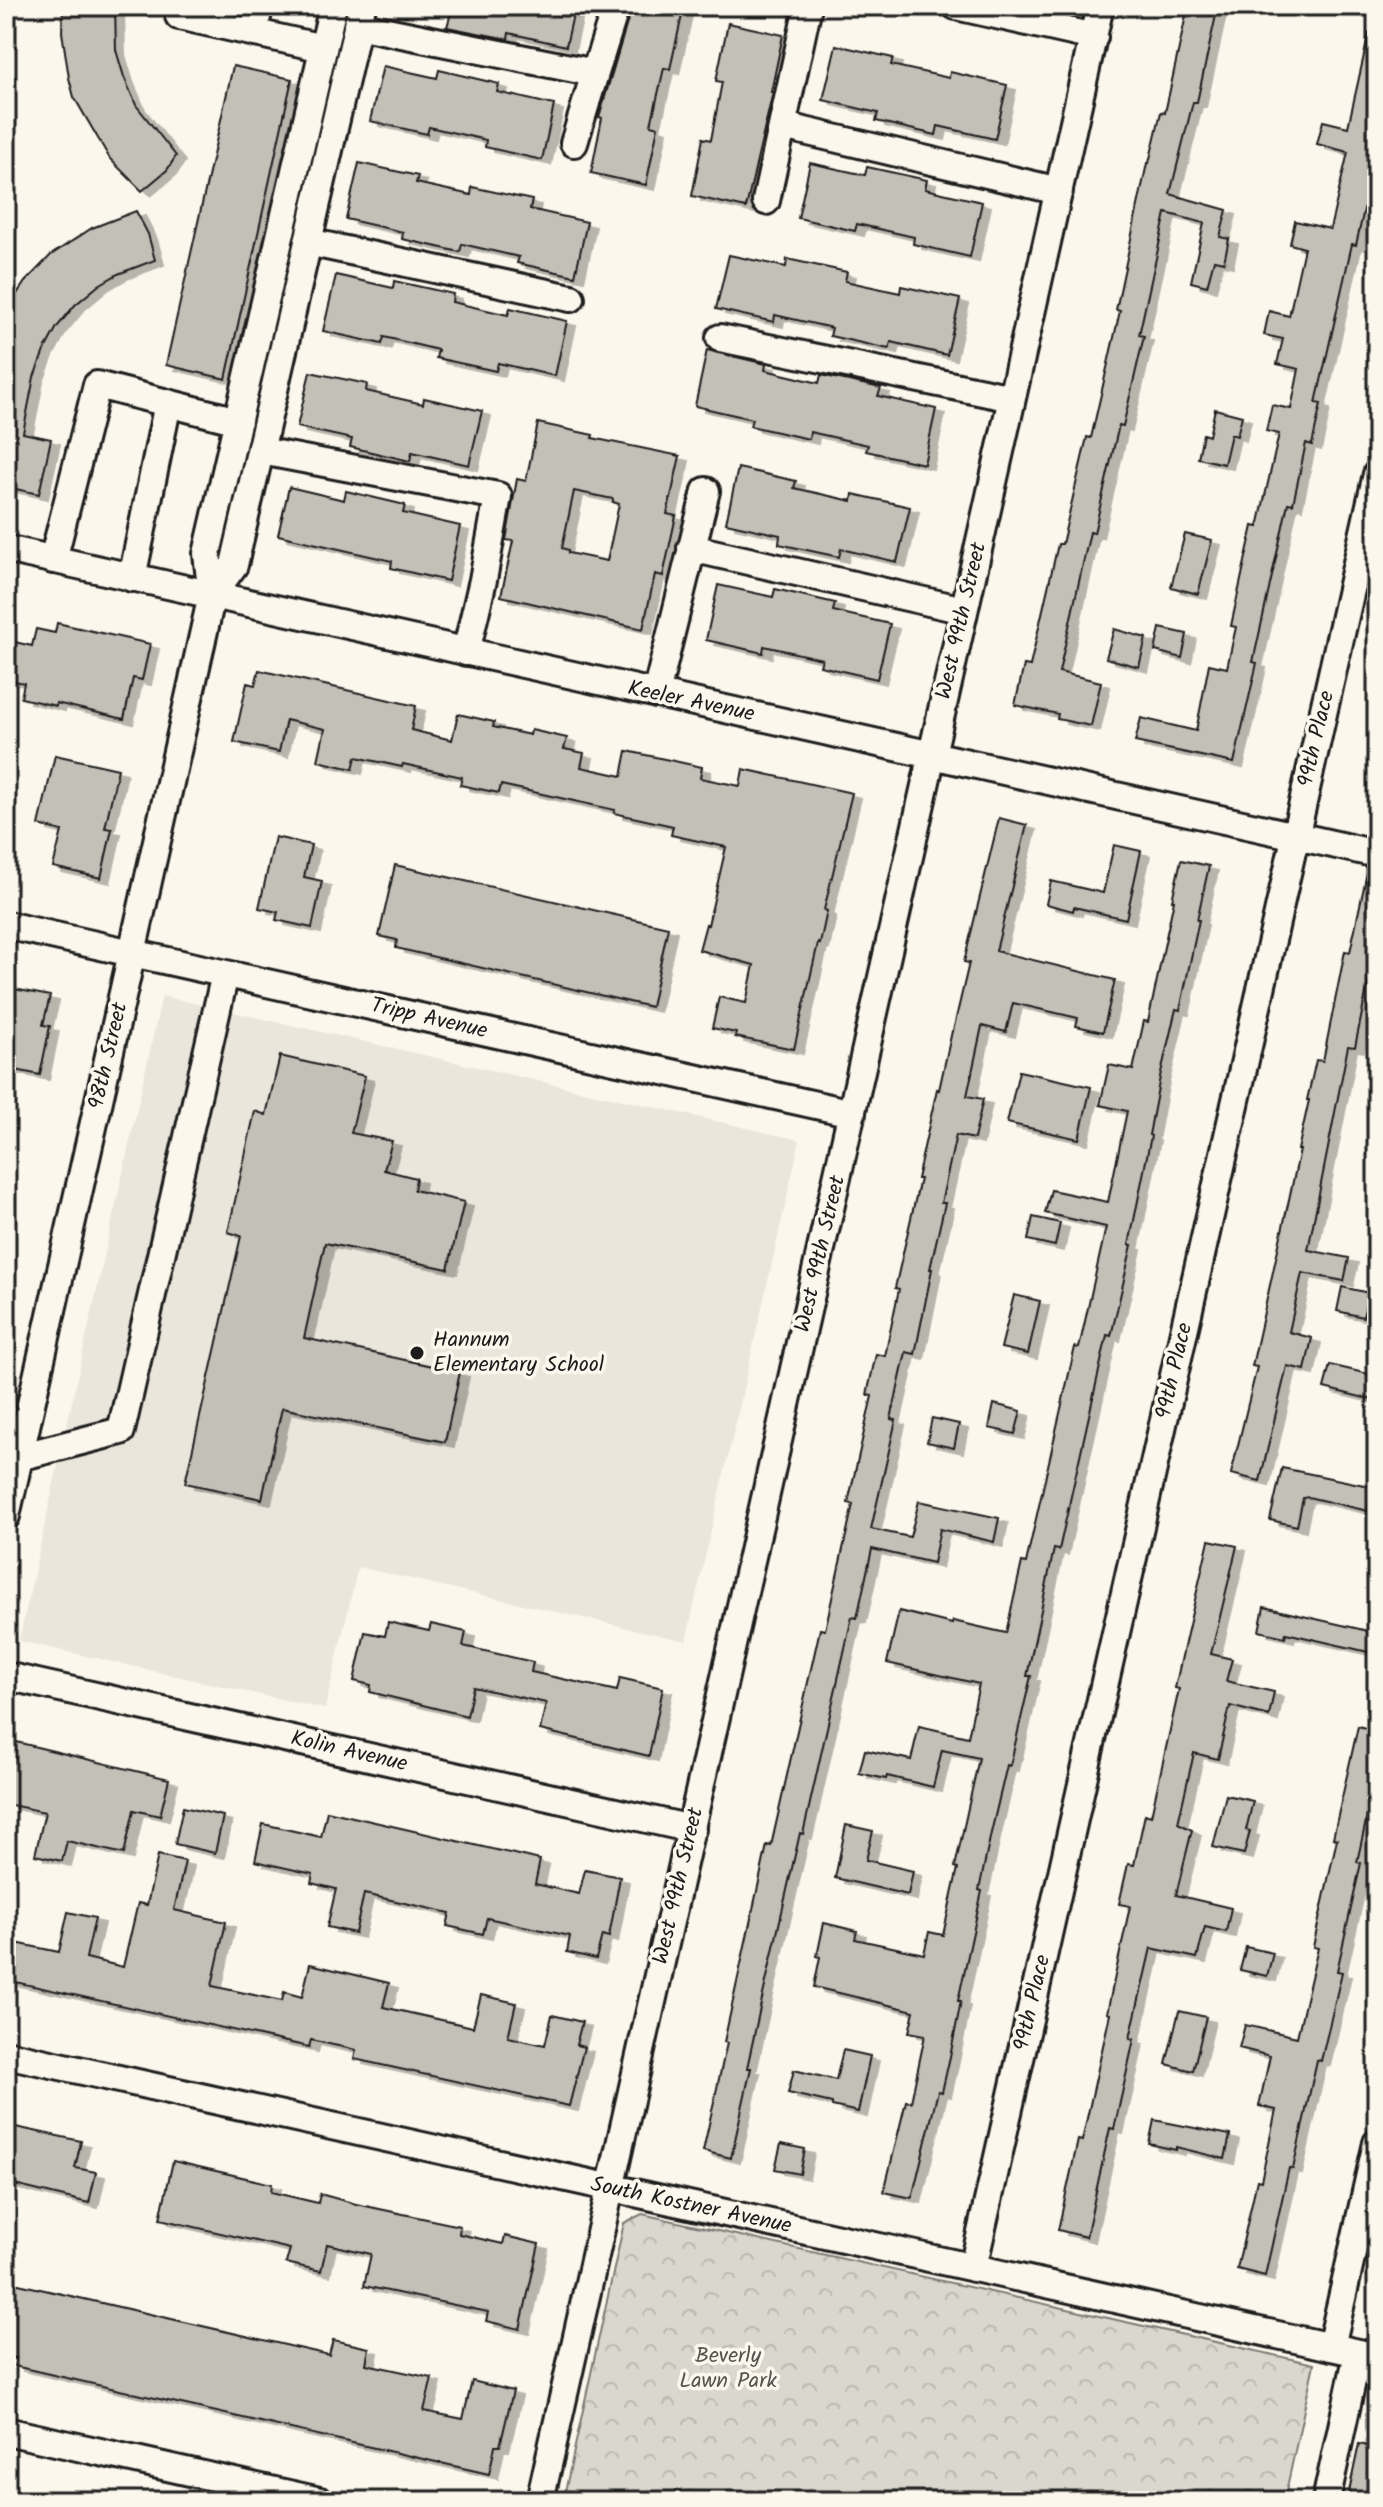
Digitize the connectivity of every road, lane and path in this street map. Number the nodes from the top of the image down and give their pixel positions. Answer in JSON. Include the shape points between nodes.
{"nodes":[{"id":1,"x":181,"y":6,"type":"edge"},
{"id":2,"x":259,"y":6,"type":"edge"},
{"id":3,"x":333,"y":6,"type":"edge"},
{"id":4,"x":616,"y":6,"type":"edge"},
{"id":5,"x":808,"y":6,"type":"edge"},
{"id":6,"x":956,"y":6,"type":"edge"},
{"id":7,"x":1100,"y":6,"type":"edge"},
{"id":8,"x":360,"y":16,"type":"edge"},
{"id":9,"x":254,"y":33,"type":"junction"},
{"id":10,"x":1094,"y":37,"type":"junction"},
{"id":11,"x":323,"y":48,"type":"junction"},
{"id":12,"x":595,"y":73,"type":"junction"},
{"id":13,"x":783,"y":126,"type":"junction"},
{"id":14,"x":574,"y":143,"type":"dead end"},
{"id":15,"x":1059,"y":191,"type":"junction"},
{"id":16,"x":766,"y":201,"type":"dead end"},
{"id":17,"x":308,"y":242,"type":"junction"},
{"id":18,"x":571,"y":298,"type":"dead end"},
{"id":19,"x":720,"y":338,"type":"dead end"},
{"id":20,"x":1012,"y":398,"type":"junction"},
{"id":21,"x":168,"y":403,"type":"junction"},
{"id":22,"x":238,"y":421,"type":"junction"},
{"id":23,"x":261,"y":451,"type":"junction"},
{"id":24,"x":1377,"y":474,"type":"edge"},
{"id":25,"x":706,"y":491,"type":"dead end"},
{"id":26,"x":691,"y":548,"type":"junction"},
{"id":27,"x":6,"y":549,"type":"edge"},
{"id":28,"x":53,"y":560,"type":"junction"},
{"id":29,"x":132,"y":578,"type":"junction"},
{"id":30,"x":212,"y":595,"type":"junction"},
{"id":31,"x":964,"y":610,"type":"junction"},
{"id":32,"x":466,"y":652,"type":"junction"},
{"id":33,"x":656,"y":694,"type":"junction"},
{"id":34,"x":932,"y":755,"type":"junction"},
{"id":35,"x":1295,"y":835,"type":"junction"},
{"id":36,"x":1377,"y":854,"type":"edge"},
{"id":37,"x":6,"y":925,"type":"edge"},
{"id":38,"x":132,"y":953,"type":"junction"},
{"id":39,"x":225,"y":974,"type":"junction"},
{"id":40,"x":852,"y":1113,"type":"junction"},
{"id":41,"x":16,"y":1421,"type":"edge"},
{"id":42,"x":19,"y":1457,"type":"junction"},
{"id":43,"x":6,"y":1516,"type":"edge"},
{"id":44,"x":6,"y":1676,"type":"edge"},
{"id":45,"x":692,"y":1829,"type":"junction"},
{"id":46,"x":6,"y":2054,"type":"edge"},
{"id":47,"x":1377,"y":2143,"type":"edge"},
{"id":48,"x":611,"y":2188,"type":"junction"},
{"id":49,"x":973,"y":2268,"type":"junction"},
{"id":50,"x":1331,"y":2347,"type":"junction"},
{"id":51,"x":1368,"y":2355,"type":"edge"},
{"id":52,"x":6,"y":2431,"type":"edge"},
{"id":53,"x":320,"y":2501,"type":"edge"},
{"id":54,"x":540,"y":2501,"type":"edge"},
{"id":55,"x":1326,"y":2501,"type":"edge"}],
"edges":[{"from":1,"to":9,"type":"street","via":[[179,16]]},
{"from":2,"to":9,"type":"street"},
{"from":3,"to":11,"type":"street"},
{"from":4,"to":12,"type":"street"},
{"from":5,"to":13,"type":"street"},
{"from":6,"to":10,"type":"street"},
{"from":7,"to":10,"type":"street","name":"West 99th Street"},
{"from":8,"to":12,"type":"street"},
{"from":8,"to":17,"type":"street"},
{"from":9,"to":11,"type":"street"},
{"from":10,"to":15,"type":"street","name":"West 99th Street"},
{"from":11,"to":22,"type":"street"},
{"from":12,"to":14,"type":"street"},
{"from":13,"to":15,"type":"street"},
{"from":13,"to":16,"type":"street"},
{"from":15,"to":20,"type":"street","name":"West 99th Street"},
{"from":17,"to":18,"type":"street"},
{"from":17,"to":23,"type":"street"},
{"from":19,"to":20,"type":"street"},
{"from":20,"to":31,"type":"street","name":"West 99th Street"},
{"from":21,"to":22,"type":"street"},
{"from":21,"to":28,"type":"street","via":[[97,385]]},
{"from":21,"to":29,"type":"street"},
{"from":22,"to":30,"type":"street","via":[[207,554]]},
{"from":23,"to":30,"type":"street","via":[[234,565]]},
{"from":23,"to":32,"type":"street","via":[[498,496]]},
{"from":24,"to":35,"type":"street","name":"99th Place"},
{"from":25,"to":26,"type":"street"},
{"from":26,"to":31,"type":"street"},
{"from":26,"to":33,"type":"street"},
{"from":27,"to":28,"type":"street","name":"Keeler Avenue"},
{"from":28,"to":29,"type":"street","name":"Keeler Avenue"},
{"from":29,"to":30,"type":"street","name":"Keeler Avenue"},
{"from":30,"to":32,"type":"street","name":"Keeler Avenue"},
{"from":30,"to":38,"type":"street","name":"98th Street"},
{"from":31,"to":34,"type":"street","name":"West 99th Street"},
{"from":32,"to":33,"type":"street","name":"Keeler Avenue"},
{"from":33,"to":34,"type":"street","name":"Keeler Avenue"},
{"from":34,"to":35,"type":"street","name":"Keeler Avenue"},
{"from":34,"to":40,"type":"street","name":"West 99th Street"},
{"from":35,"to":36,"type":"street","name":"Keeler Avenue"},
{"from":35,"to":49,"type":"street","name":"99th Place"},
{"from":37,"to":38,"type":"street","name":"Tripp Avenue"},
{"from":38,"to":39,"type":"street","name":"Tripp Avenue"},
{"from":38,"to":41,"type":"street","name":"98th Street"},
{"from":39,"to":40,"type":"street","name":"Tripp Avenue"},
{"from":39,"to":42,"type":"street","via":[[121,1431]]},
{"from":40,"to":45,"type":"street","name":"West 99th Street"},
{"from":41,"to":42,"type":"street","name":"98th Street"},
{"from":42,"to":43,"type":"street","name":"98th Street"},
{"from":44,"to":45,"type":"street","name":"Kolin Avenue"},
{"from":45,"to":48,"type":"street","name":"West 99th Street"},
{"from":46,"to":48,"type":"street","name":"South Kostner Avenue"},
{"from":47,"to":50,"type":"street"},
{"from":48,"to":49,"type":"street","name":"South Kostner Avenue"},
{"from":48,"to":54,"type":"street","name":"West 99th Street"},
{"from":49,"to":50,"type":"street","name":"South Kostner Avenue"},
{"from":50,"to":51,"type":"street","name":"South Kostner Avenue"},
{"from":51,"to":55,"type":"street"},
{"from":52,"to":53,"type":"street"}]}
